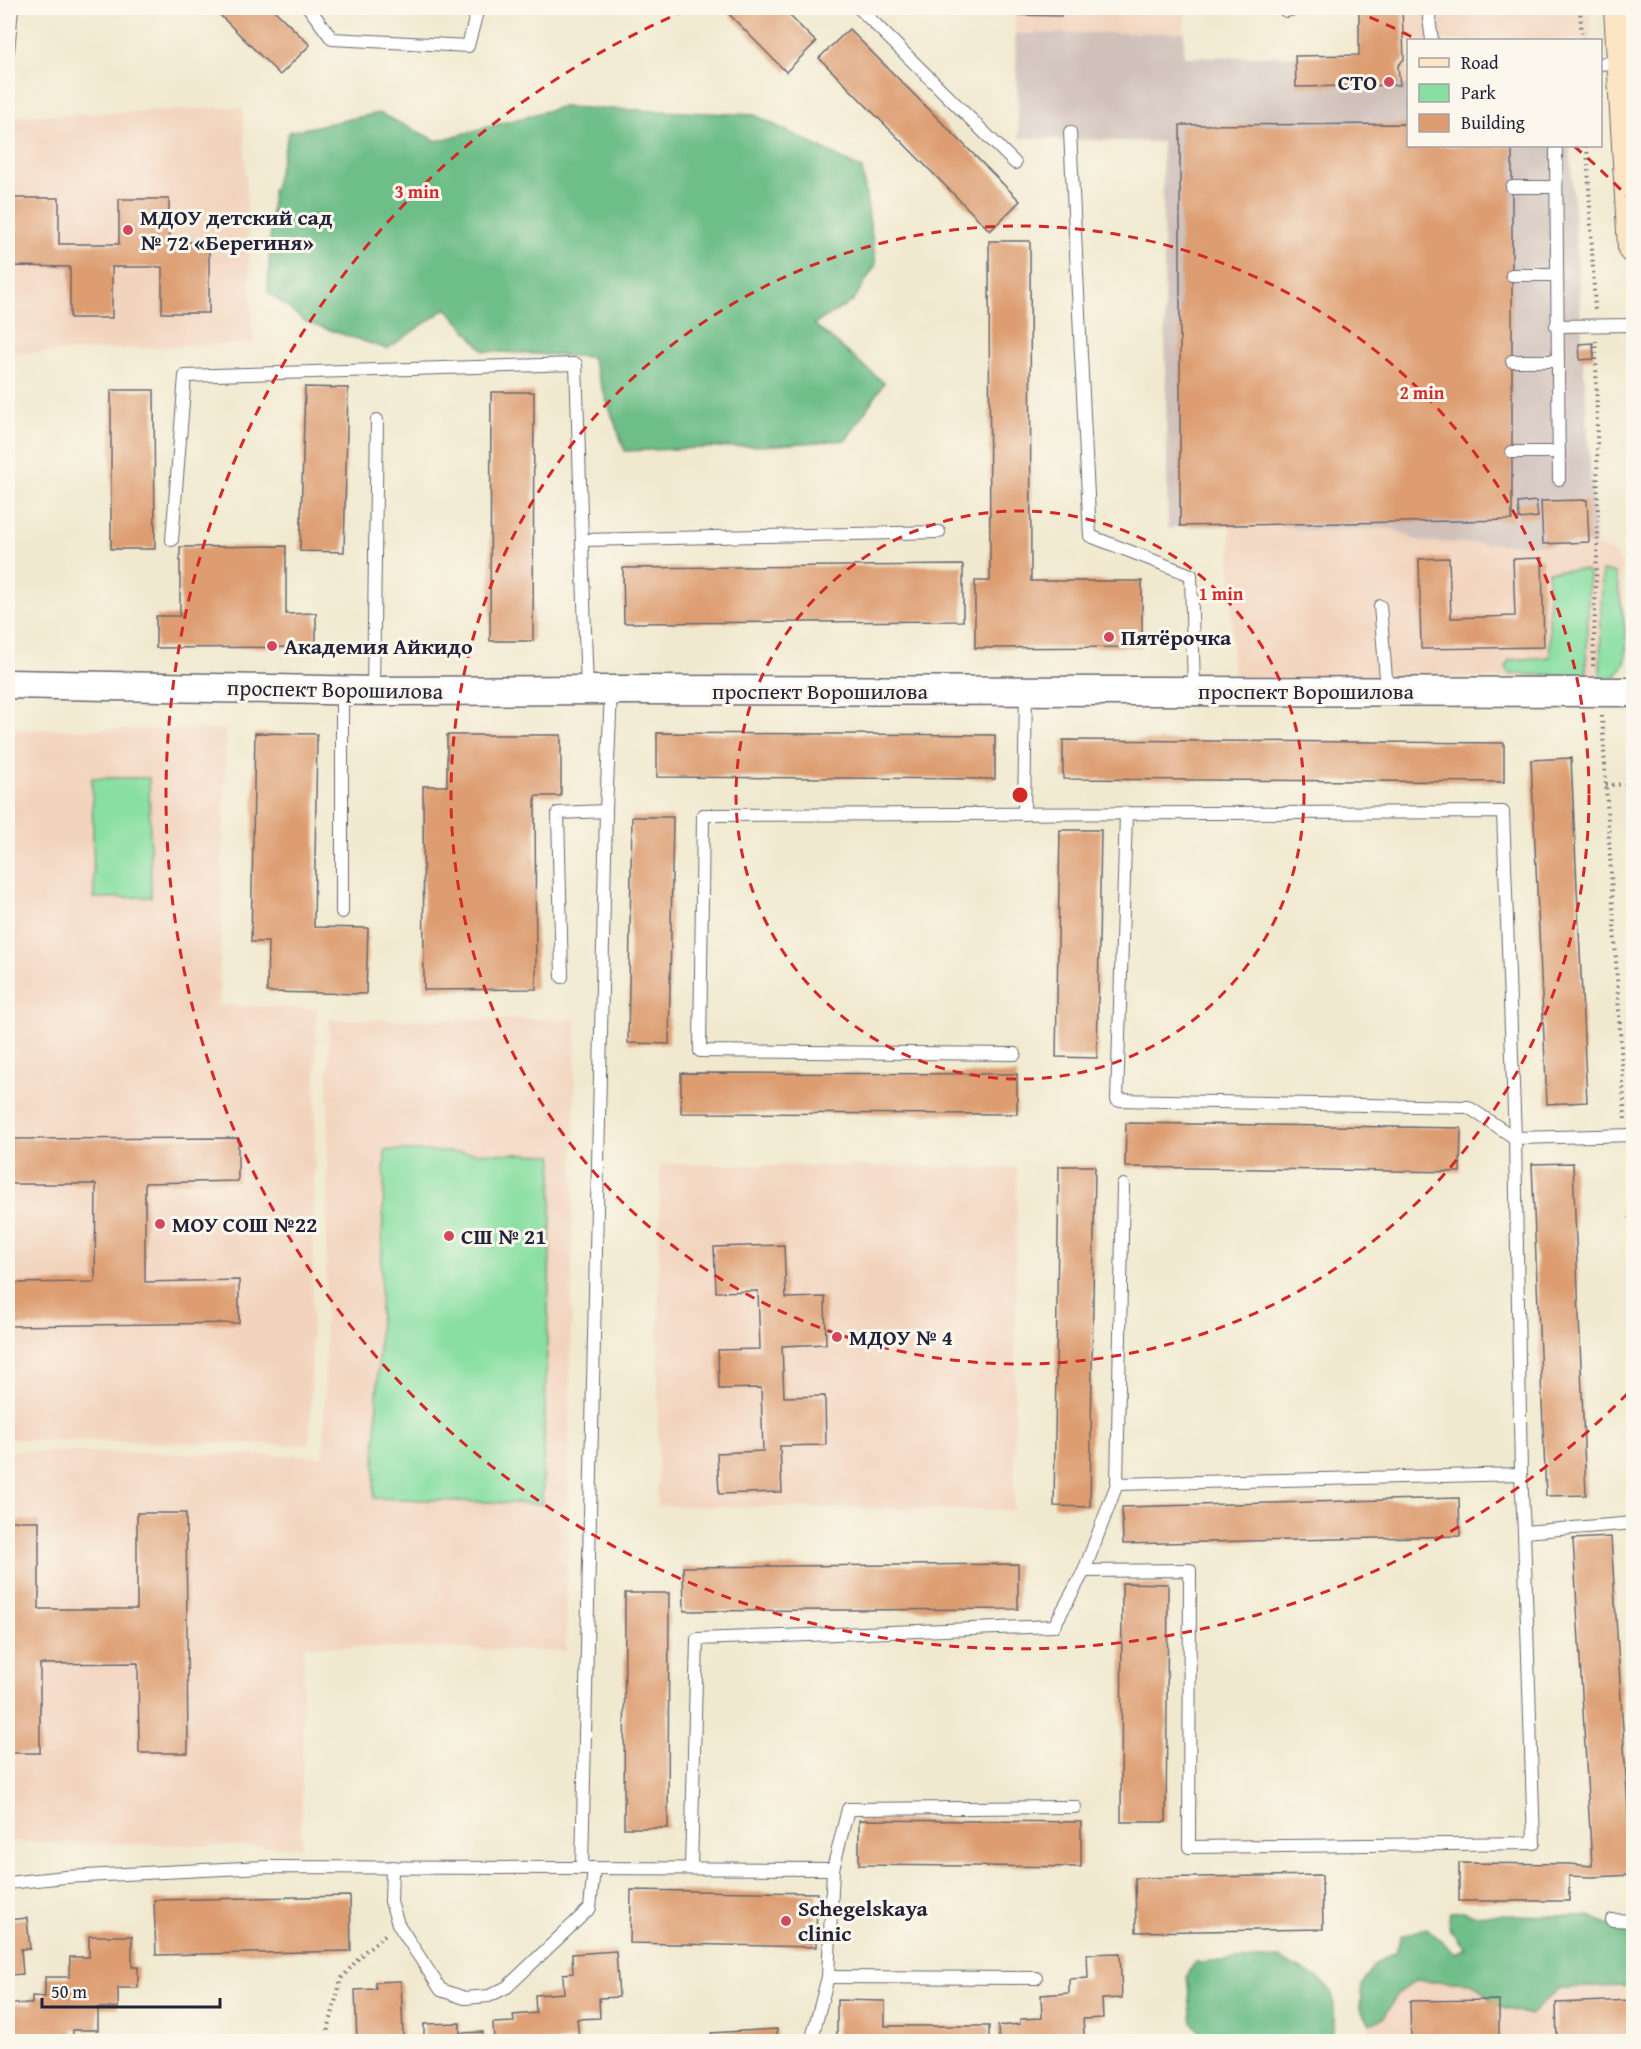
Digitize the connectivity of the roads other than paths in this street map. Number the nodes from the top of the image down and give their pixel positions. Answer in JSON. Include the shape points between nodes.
{"nodes":[{"id":1,"x":12,"y":8,"type":"edge"},
{"id":2,"x":309,"y":8,"type":"edge"},
{"id":3,"x":478,"y":8,"type":"edge"},
{"id":4,"x":860,"y":8,"type":"edge"},
{"id":5,"x":1282,"y":8,"type":"edge"},
{"id":6,"x":1299,"y":8,"type":"edge"},
{"id":7,"x":1430,"y":8,"type":"edge"},
{"id":8,"x":1620,"y":8,"type":"edge"},
{"id":9,"x":1432,"y":39,"type":"edge"},
{"id":10,"x":8,"y":51,"type":"edge"},
{"id":11,"x":1619,"y":62,"type":"edge"},
{"id":12,"x":1070,"y":132,"type":"dead end"},
{"id":13,"x":1556,"y":151,"type":"dead end"},
{"id":14,"x":1015,"y":163,"type":"dead end"},
{"id":15,"x":1512,"y":187,"type":"dead end"},
{"id":16,"x":1556,"y":187,"type":"junction"},
{"id":17,"x":1634,"y":248,"type":"edge"},
{"id":18,"x":1512,"y":275,"type":"dead end"},
{"id":19,"x":1556,"y":275,"type":"junction"},
{"id":20,"x":1634,"y":325,"type":"edge"},
{"id":21,"x":1556,"y":326,"type":"junction"},
{"id":22,"x":1512,"y":361,"type":"dead end"},
{"id":23,"x":1557,"y":361,"type":"junction"},
{"id":24,"x":377,"y":420,"type":"dead end"},
{"id":25,"x":1512,"y":452,"type":"dead end"},
{"id":26,"x":1558,"y":452,"type":"junction"},
{"id":27,"x":1559,"y":479,"type":"dead end"},
{"id":28,"x":939,"y":532,"type":"dead end"},
{"id":29,"x":172,"y":540,"type":"dead end"},
{"id":30,"x":583,"y":540,"type":"junction"},
{"id":31,"x":1380,"y":606,"type":"dead end"},
{"id":32,"x":8,"y":684,"type":"edge"},
{"id":33,"x":342,"y":690,"type":"junction"},
{"id":34,"x":599,"y":690,"type":"junction"},
{"id":35,"x":1194,"y":690,"type":"junction"},
{"id":36,"x":1387,"y":690,"type":"junction"},
{"id":37,"x":373,"y":691,"type":"junction"},
{"id":38,"x":1026,"y":692,"type":"junction"},
{"id":39,"x":1634,"y":692,"type":"edge"},
{"id":40,"x":606,"y":812,"type":"junction"},
{"id":41,"x":1024,"y":814,"type":"junction"},
{"id":42,"x":1126,"y":814,"type":"junction"},
{"id":43,"x":342,"y":912,"type":"dead end"},
{"id":44,"x":562,"y":977,"type":"dead end"},
{"id":45,"x":1015,"y":1054,"type":"dead end"},
{"id":46,"x":1634,"y":1135,"type":"edge"},
{"id":47,"x":1515,"y":1138,"type":"junction"},
{"id":48,"x":1123,"y":1185,"type":"dead end"},
{"id":49,"x":1521,"y":1474,"type":"junction"},
{"id":50,"x":1117,"y":1484,"type":"junction"},
{"id":51,"x":1634,"y":1523,"type":"edge"},
{"id":52,"x":1524,"y":1532,"type":"junction"},
{"id":53,"x":1084,"y":1571,"type":"junction"},
{"id":54,"x":1075,"y":1807,"type":"dead end"},
{"id":55,"x":392,"y":1867,"type":"junction"},
{"id":56,"x":588,"y":1868,"type":"junction"},
{"id":57,"x":691,"y":1868,"type":"junction"},
{"id":58,"x":833,"y":1869,"type":"junction"},
{"id":59,"x":8,"y":1883,"type":"edge"},
{"id":60,"x":1612,"y":1920,"type":"dead end"},
{"id":61,"x":1634,"y":1921,"type":"edge"},
{"id":62,"x":828,"y":1977,"type":"junction"},
{"id":63,"x":1036,"y":1978,"type":"dead end"},
{"id":64,"x":811,"y":2042,"type":"edge"}],
"edges":[{"from":1,"to":10,"type":"lane"},
{"from":2,"to":3,"type":"lane","via":[[333,39],[468,46]]},
{"from":4,"to":14,"type":"lane"},
{"from":5,"to":6,"type":"lane"},
{"from":7,"to":9,"type":"lane"},
{"from":8,"to":11,"type":"main road"},
{"from":11,"to":17,"type":"main road"},
{"from":12,"to":35,"type":"lane","via":[[1090,536],[1191,575]]},
{"from":13,"to":16,"type":"lane"},
{"from":15,"to":16,"type":"lane"},
{"from":16,"to":19,"type":"lane"},
{"from":18,"to":19,"type":"lane"},
{"from":19,"to":21,"type":"lane"},
{"from":20,"to":21,"type":"lane"},
{"from":21,"to":23,"type":"lane"},
{"from":22,"to":23,"type":"lane"},
{"from":23,"to":26,"type":"lane"},
{"from":24,"to":37,"type":"lane"},
{"from":25,"to":26,"type":"lane"},
{"from":26,"to":27,"type":"lane"},
{"from":28,"to":30,"type":"lane"},
{"from":29,"to":30,"type":"lane","via":[[185,376],[576,364]]},
{"from":30,"to":34,"type":"lane"},
{"from":31,"to":36,"type":"lane"},
{"from":32,"to":33,"type":"street","name":"проспект Ворошилова"},
{"from":33,"to":37,"type":"street","name":"проспект Ворошилова"},
{"from":33,"to":43,"type":"lane"},
{"from":34,"to":37,"type":"street","name":"проспект Ворошилова"},
{"from":34,"to":38,"type":"street","name":"проспект Ворошилова"},
{"from":34,"to":40,"type":"lane"},
{"from":35,"to":36,"type":"street","name":"проспект Ворошилова"},
{"from":35,"to":38,"type":"street","name":"проспект Ворошилова"},
{"from":36,"to":39,"type":"street","name":"проспект Ворошилова"},
{"from":38,"to":41,"type":"lane"},
{"from":40,"to":44,"type":"lane","via":[[558,813]]},
{"from":40,"to":56,"type":"lane"},
{"from":41,"to":42,"type":"lane"},
{"from":41,"to":45,"type":"lane","via":[[703,815],[700,1051]]},
{"from":42,"to":47,"type":"lane","via":[[1117,1100],[1468,1107]]},
{"from":42,"to":47,"type":"lane","via":[[1503,812]]},
{"from":46,"to":47,"type":"lane"},
{"from":47,"to":49,"type":"lane"},
{"from":48,"to":50,"type":"lane"},
{"from":49,"to":50,"type":"lane"},
{"from":49,"to":52,"type":"lane"},
{"from":50,"to":53,"type":"lane"},
{"from":51,"to":52,"type":"lane"},
{"from":52,"to":53,"type":"lane","via":[[1534,1843],[1190,1847],[1190,1570]]},
{"from":53,"to":57,"type":"lane","via":[[1054,1626],[697,1639]]},
{"from":54,"to":58,"type":"lane","via":[[848,1809]]},
{"from":55,"to":56,"type":"lane"},
{"from":55,"to":56,"type":"lane","via":[[391,1902],[398,1924],[441,1990],[465,1998],[489,1996],[507,1987],[590,1908]]},
{"from":55,"to":59,"type":"lane","via":[[265,1867]]},
{"from":56,"to":57,"type":"lane"},
{"from":57,"to":58,"type":"lane"},
{"from":58,"to":62,"type":"lane"},
{"from":60,"to":61,"type":"lane"},
{"from":62,"to":63,"type":"lane"},
{"from":62,"to":64,"type":"lane"}]}
